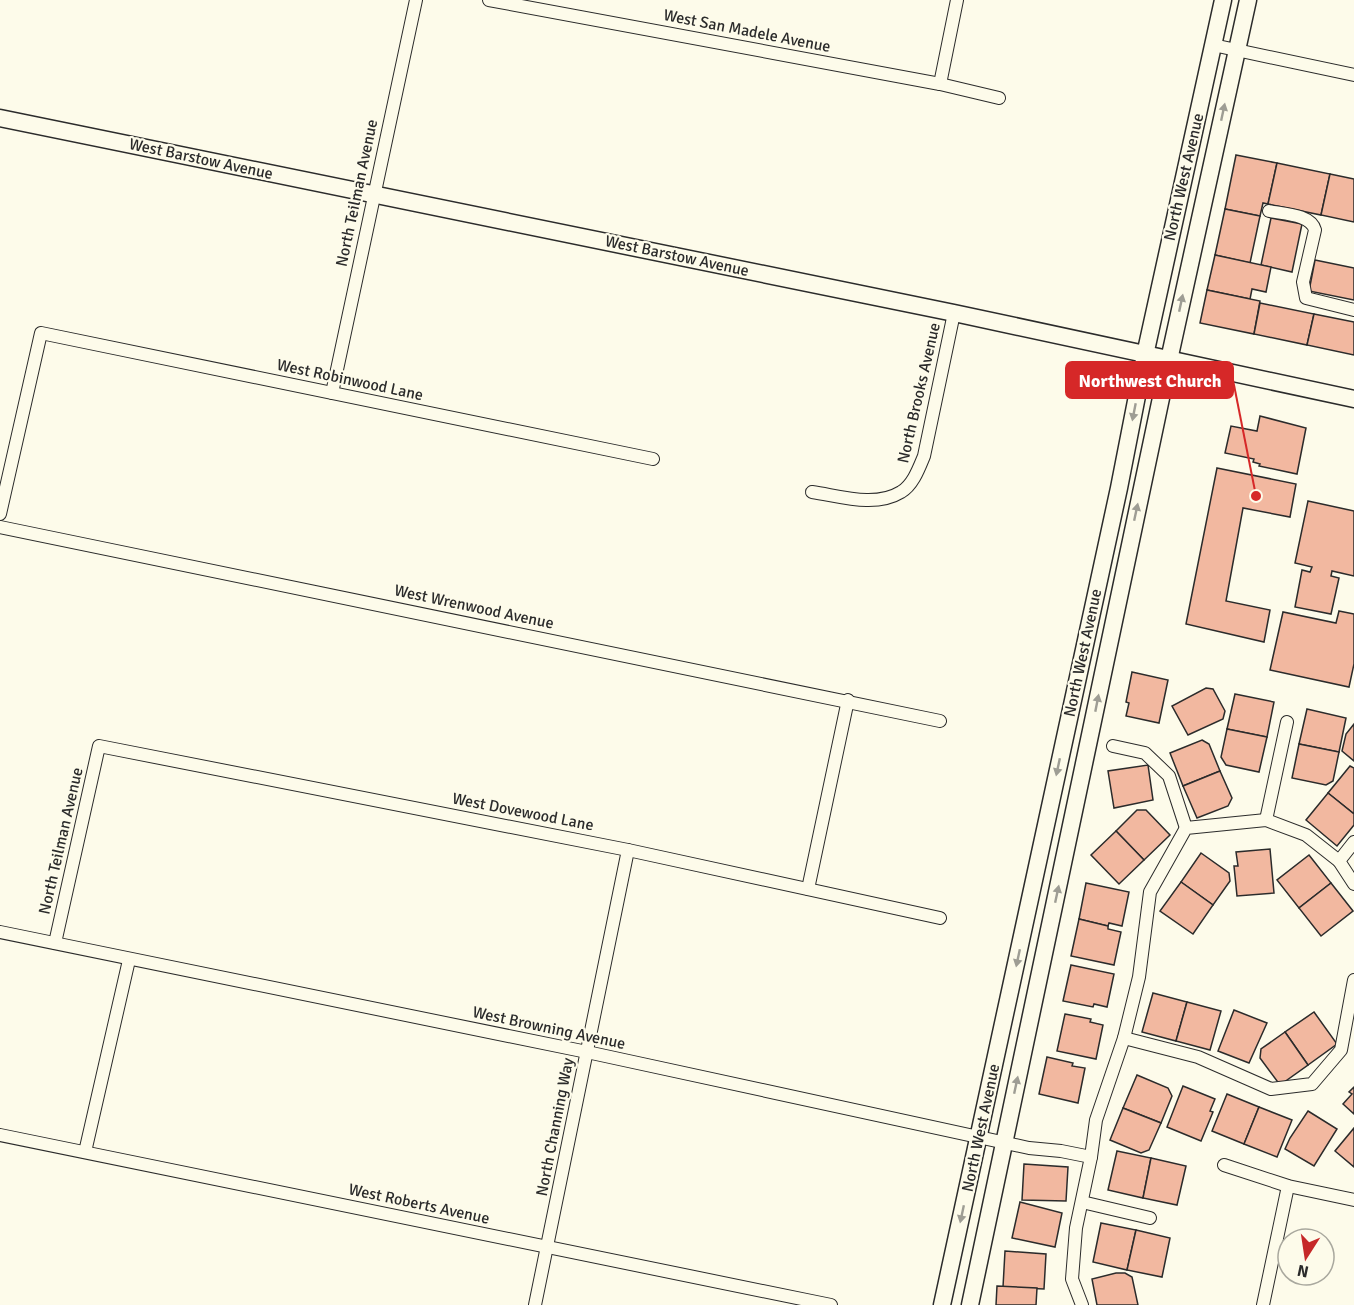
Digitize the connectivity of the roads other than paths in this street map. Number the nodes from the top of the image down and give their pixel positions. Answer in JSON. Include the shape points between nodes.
{"nodes":[{"id":1,"x":416,"y":0,"type":"edge"},
{"id":2,"x":489,"y":0,"type":"edge"},
{"id":3,"x":957,"y":0,"type":"edge"},
{"id":4,"x":1223,"y":0,"type":"edge"},
{"id":5,"x":1248,"y":0,"type":"edge"},
{"id":6,"x":1213,"y":45,"type":"junction"},
{"id":7,"x":1237,"y":49,"type":"junction"},
{"id":8,"x":1354,"y":75,"type":"edge"},
{"id":9,"x":940,"y":84,"type":"junction"},
{"id":10,"x":999,"y":98,"type":"dead end"},
{"id":11,"x":0,"y":118,"type":"edge"},
{"id":12,"x":374,"y":194,"type":"junction"},
{"id":13,"x":1269,"y":212,"type":"dead end"},
{"id":14,"x":1354,"y":310,"type":"edge"},
{"id":15,"x":954,"y":313,"type":"junction"},
{"id":16,"x":1145,"y":355,"type":"junction"},
{"id":17,"x":1169,"y":360,"type":"junction"},
{"id":18,"x":332,"y":393,"type":"junction"},
{"id":19,"x":1354,"y":399,"type":"edge"},
{"id":20,"x":653,"y":459,"type":"dead end"},
{"id":21,"x":812,"y":492,"type":"dead end"},
{"id":22,"x":0,"y":514,"type":"edge"},
{"id":23,"x":0,"y":527,"type":"edge"},
{"id":24,"x":848,"y":700,"type":"junction"},
{"id":25,"x":940,"y":720,"type":"dead end"},
{"id":26,"x":1287,"y":722,"type":"dead end"},
{"id":27,"x":99,"y":746,"type":"joint"},
{"id":28,"x":1113,"y":746,"type":"dead end"},
{"id":29,"x":1266,"y":820,"type":"junction"},
{"id":30,"x":1186,"y":828,"type":"junction"},
{"id":31,"x":1354,"y":842,"type":"edge"},
{"id":32,"x":628,"y":850,"type":"junction"},
{"id":33,"x":1339,"y":861,"type":"junction"},
{"id":34,"x":1354,"y":884,"type":"edge"},
{"id":35,"x":808,"y":889,"type":"junction"},
{"id":36,"x":940,"y":918,"type":"dead end"},
{"id":37,"x":0,"y":932,"type":"edge"},
{"id":38,"x":55,"y":943,"type":"junction"},
{"id":39,"x":129,"y":960,"type":"junction"},
{"id":40,"x":1354,"y":980,"type":"edge"},
{"id":41,"x":1124,"y":1038,"type":"junction"},
{"id":42,"x":587,"y":1052,"type":"junction"},
{"id":43,"x":0,"y":1135,"type":"edge"},
{"id":44,"x":978,"y":1136,"type":"junction"},
{"id":45,"x":1004,"y":1142,"type":"junction"},
{"id":46,"x":85,"y":1152,"type":"junction"},
{"id":47,"x":1091,"y":1157,"type":"junction"},
{"id":48,"x":1224,"y":1165,"type":"dead end"},
{"id":49,"x":1288,"y":1186,"type":"junction"},
{"id":50,"x":1354,"y":1200,"type":"edge"},
{"id":51,"x":1082,"y":1202,"type":"junction"},
{"id":52,"x":1150,"y":1218,"type":"dead end"},
{"id":53,"x":548,"y":1247,"type":"junction"},
{"id":54,"x":535,"y":1305,"type":"edge"},
{"id":55,"x":831,"y":1305,"type":"edge"},
{"id":56,"x":942,"y":1305,"type":"edge"},
{"id":57,"x":970,"y":1305,"type":"edge"},
{"id":58,"x":1082,"y":1305,"type":"edge"},
{"id":59,"x":1263,"y":1305,"type":"edge"}],
"edges":[{"from":1,"to":12,"type":"street","name":"North Teilman Avenue"},
{"from":2,"to":9,"type":"street","name":"West San Madele Avenue"},
{"from":3,"to":9,"type":"street"},
{"from":4,"to":6,"type":"main road","name":"North West Avenue"},
{"from":5,"to":7,"type":"main road","name":"North West Avenue"},
{"from":6,"to":7,"type":"street"},
{"from":6,"to":16,"type":"main road","name":"North West Avenue"},
{"from":7,"to":8,"type":"street"},
{"from":17,"to":7,"type":"main road","name":"North West Avenue","one_way":true},
{"from":9,"to":10,"type":"street","name":"West San Madele Avenue"},
{"from":11,"to":12,"type":"main road","name":"West Barstow Avenue"},
{"from":12,"to":15,"type":"main road","name":"West Barstow Avenue"},
{"from":12,"to":18,"type":"street","name":"North Teilman Avenue"},
{"from":13,"to":14,"type":"street","via":[[1314,225],[1303,282],[1306,298]]},
{"from":15,"to":16,"type":"main road","name":"West Barstow Avenue"},
{"from":15,"to":21,"type":"street","name":"North Brooks Avenue","via":[[924,456],[916,475],[902,492],[883,499],[861,500]]},
{"from":16,"to":17,"type":"main road","name":"West Barstow Avenue"},
{"from":16,"to":44,"type":"main road","name":"North West Avenue","one_way":true},
{"from":17,"to":19,"type":"main road","name":"West Barstow Avenue"},
{"from":45,"to":17,"type":"main road","name":"North West Avenue","one_way":true},
{"from":18,"to":20,"type":"street","name":"West Robinwood Lane"},
{"from":18,"to":22,"type":"street","name":"West Robinwood Lane","via":[[40,333]]},
{"from":23,"to":24,"type":"street","name":"West Wrenwood Avenue"},
{"from":24,"to":25,"type":"street","name":"West Wrenwood Avenue"},
{"from":24,"to":35,"type":"street"},
{"from":26,"to":29,"type":"street"},
{"from":27,"to":32,"type":"street","name":"West Dovewood Lane"},
{"from":27,"to":38,"type":"street","name":"North Teilman Avenue"},
{"from":28,"to":30,"type":"street","via":[[1145,753],[1169,776]]},
{"from":29,"to":30,"type":"street"},
{"from":29,"to":33,"type":"street","via":[[1306,835]]},
{"from":30,"to":41,"type":"street","via":[[1150,892],[1139,977]]},
{"from":31,"to":33,"type":"street"},
{"from":32,"to":35,"type":"street","name":"West Dovewood Lane"},
{"from":32,"to":42,"type":"street","name":"North Channing Way"},
{"from":33,"to":34,"type":"street"},
{"from":35,"to":36,"type":"street","name":"West Dovewood Lane"},
{"from":37,"to":38,"type":"street","name":"West Browning Avenue"},
{"from":38,"to":39,"type":"street","name":"West Browning Avenue"},
{"from":39,"to":42,"type":"street","name":"West Browning Avenue"},
{"from":39,"to":46,"type":"street"},
{"from":40,"to":41,"type":"street","via":[[1341,1050],[1312,1084],[1271,1089],[1198,1057]]},
{"from":41,"to":47,"type":"street","via":[[1096,1120]]},
{"from":42,"to":44,"type":"street","name":"West Browning Avenue"},
{"from":42,"to":53,"type":"street","name":"North Channing Way"},
{"from":43,"to":46,"type":"street","name":"West Roberts Avenue"},
{"from":44,"to":45,"type":"street","name":"West Browning Avenue"},
{"from":44,"to":56,"type":"main road","name":"North West Avenue","one_way":true},
{"from":45,"to":47,"type":"street","name":"West Browning Avenue"},
{"from":45,"to":57,"type":"main road","name":"North West Avenue"},
{"from":46,"to":53,"type":"street","name":"West Roberts Avenue"},
{"from":47,"to":51,"type":"street"},
{"from":48,"to":49,"type":"street"},
{"from":49,"to":50,"type":"street"},
{"from":49,"to":59,"type":"street"},
{"from":51,"to":52,"type":"street"},
{"from":51,"to":58,"type":"street","via":[[1072,1279]]},
{"from":53,"to":54,"type":"street","name":"North Channing Way"},
{"from":53,"to":55,"type":"street","name":"West Roberts Avenue"}]}
